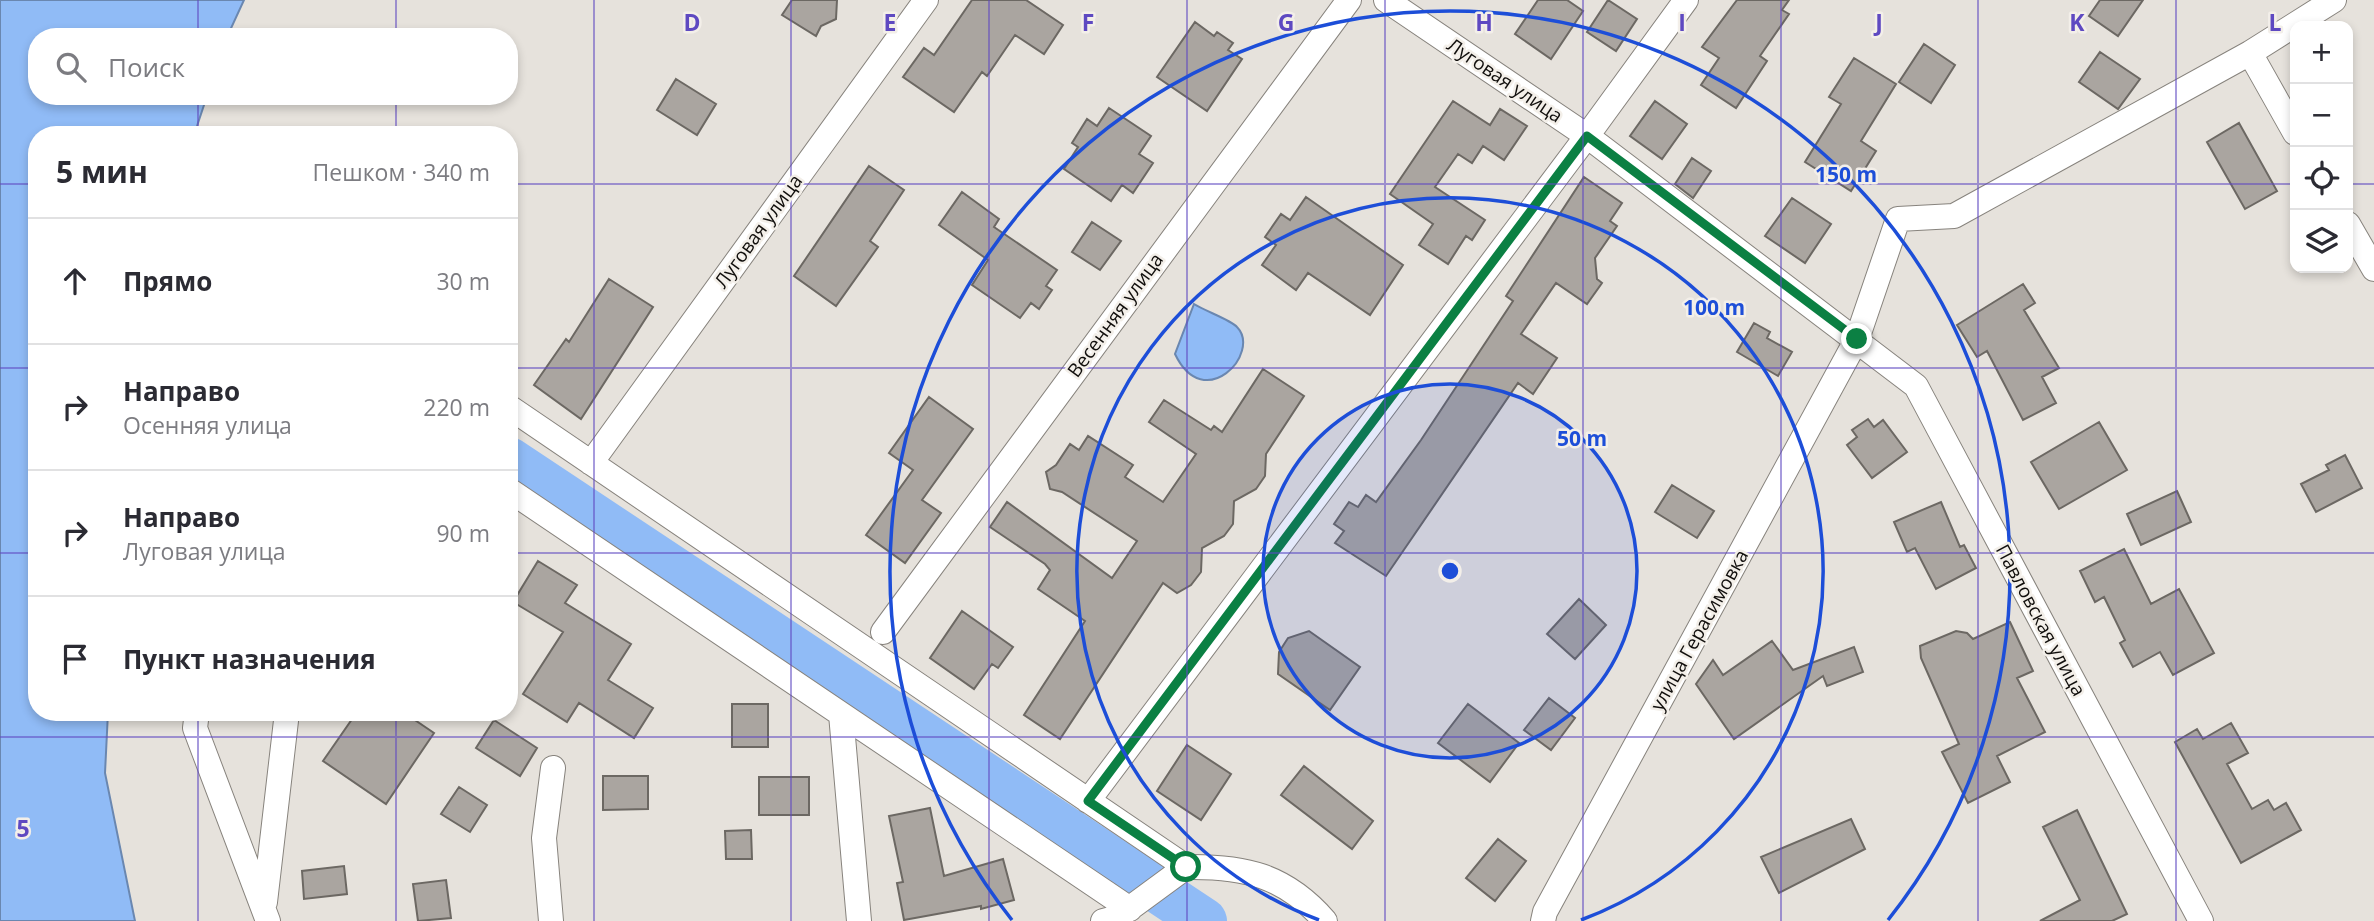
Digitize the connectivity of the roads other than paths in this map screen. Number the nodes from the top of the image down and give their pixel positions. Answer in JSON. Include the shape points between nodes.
{"nodes":[{"id":1,"x":926,"y":0,"type":"edge"},
{"id":2,"x":1349,"y":0,"type":"edge"},
{"id":3,"x":1386,"y":0,"type":"edge"},
{"id":4,"x":1686,"y":0,"type":"edge"},
{"id":5,"x":2334,"y":0,"type":"edge"},
{"id":6,"x":2249,"y":53,"type":"junction"},
{"id":7,"x":2290,"y":124,"type":"edge"},
{"id":8,"x":1587,"y":136,"type":"junction"},
{"id":9,"x":2353,"y":233,"type":"edge"},
{"id":10,"x":2374,"y":269,"type":"edge"},
{"id":11,"x":1857,"y":339,"type":"junction"},
{"id":12,"x":518,"y":413,"type":"edge"},
{"id":13,"x":591,"y":463,"type":"junction"},
{"id":14,"x":518,"y":496,"type":"edge"},
{"id":15,"x":883,"y":632,"type":"dead end"},
{"id":16,"x":841,"y":714,"type":"junction"},
{"id":17,"x":196,"y":721,"type":"edge"},
{"id":18,"x":287,"y":721,"type":"edge"},
{"id":19,"x":553,"y":768,"type":"dead end"},
{"id":20,"x":1088,"y":801,"type":"junction"},
{"id":21,"x":1186,"y":867,"type":"junction"},
{"id":22,"x":1130,"y":909,"type":"junction"},
{"id":23,"x":266,"y":913,"type":"edge"},
{"id":24,"x":551,"y":921,"type":"edge"},
{"id":25,"x":859,"y":921,"type":"edge"},
{"id":26,"x":1103,"y":921,"type":"edge"},
{"id":27,"x":1325,"y":921,"type":"edge"},
{"id":28,"x":1543,"y":921,"type":"edge"},
{"id":29,"x":2201,"y":921,"type":"edge"}],
"edges":[{"from":1,"to":13,"type":"street","name":"Луговая улица"},
{"from":2,"to":15,"type":"street","name":"Весенняя улица"},
{"from":3,"to":8,"type":"street","name":"Луговая улица"},
{"from":4,"to":8,"type":"street"},
{"from":5,"to":6,"type":"street"},
{"from":6,"to":7,"type":"street"},
{"from":6,"to":11,"type":"street","name":"улица Герасимовка","via":[[1954,216],[1898,219]]},
{"from":8,"to":11,"type":"street","name":"Луговая улица"},
{"from":8,"to":20,"type":"street"},
{"from":9,"to":10,"type":"street"},
{"from":11,"to":28,"type":"street","name":"улица Герасимовка"},
{"from":11,"to":29,"type":"street","name":"Павловская улица","via":[[1916,386]]},
{"from":12,"to":13,"type":"street"},
{"from":13,"to":20,"type":"street"},
{"from":14,"to":16,"type":"street"},
{"from":16,"to":22,"type":"street"},
{"from":16,"to":25,"type":"street"},
{"from":17,"to":23,"type":"street"},
{"from":18,"to":23,"type":"street"},
{"from":19,"to":24,"type":"street","via":[[544,838]]},
{"from":20,"to":21,"type":"street"},
{"from":21,"to":22,"type":"street"},
{"from":21,"to":27,"type":"street","via":[[1225,866],[1256,872],[1311,905]]},
{"from":22,"to":26,"type":"street"}]}
